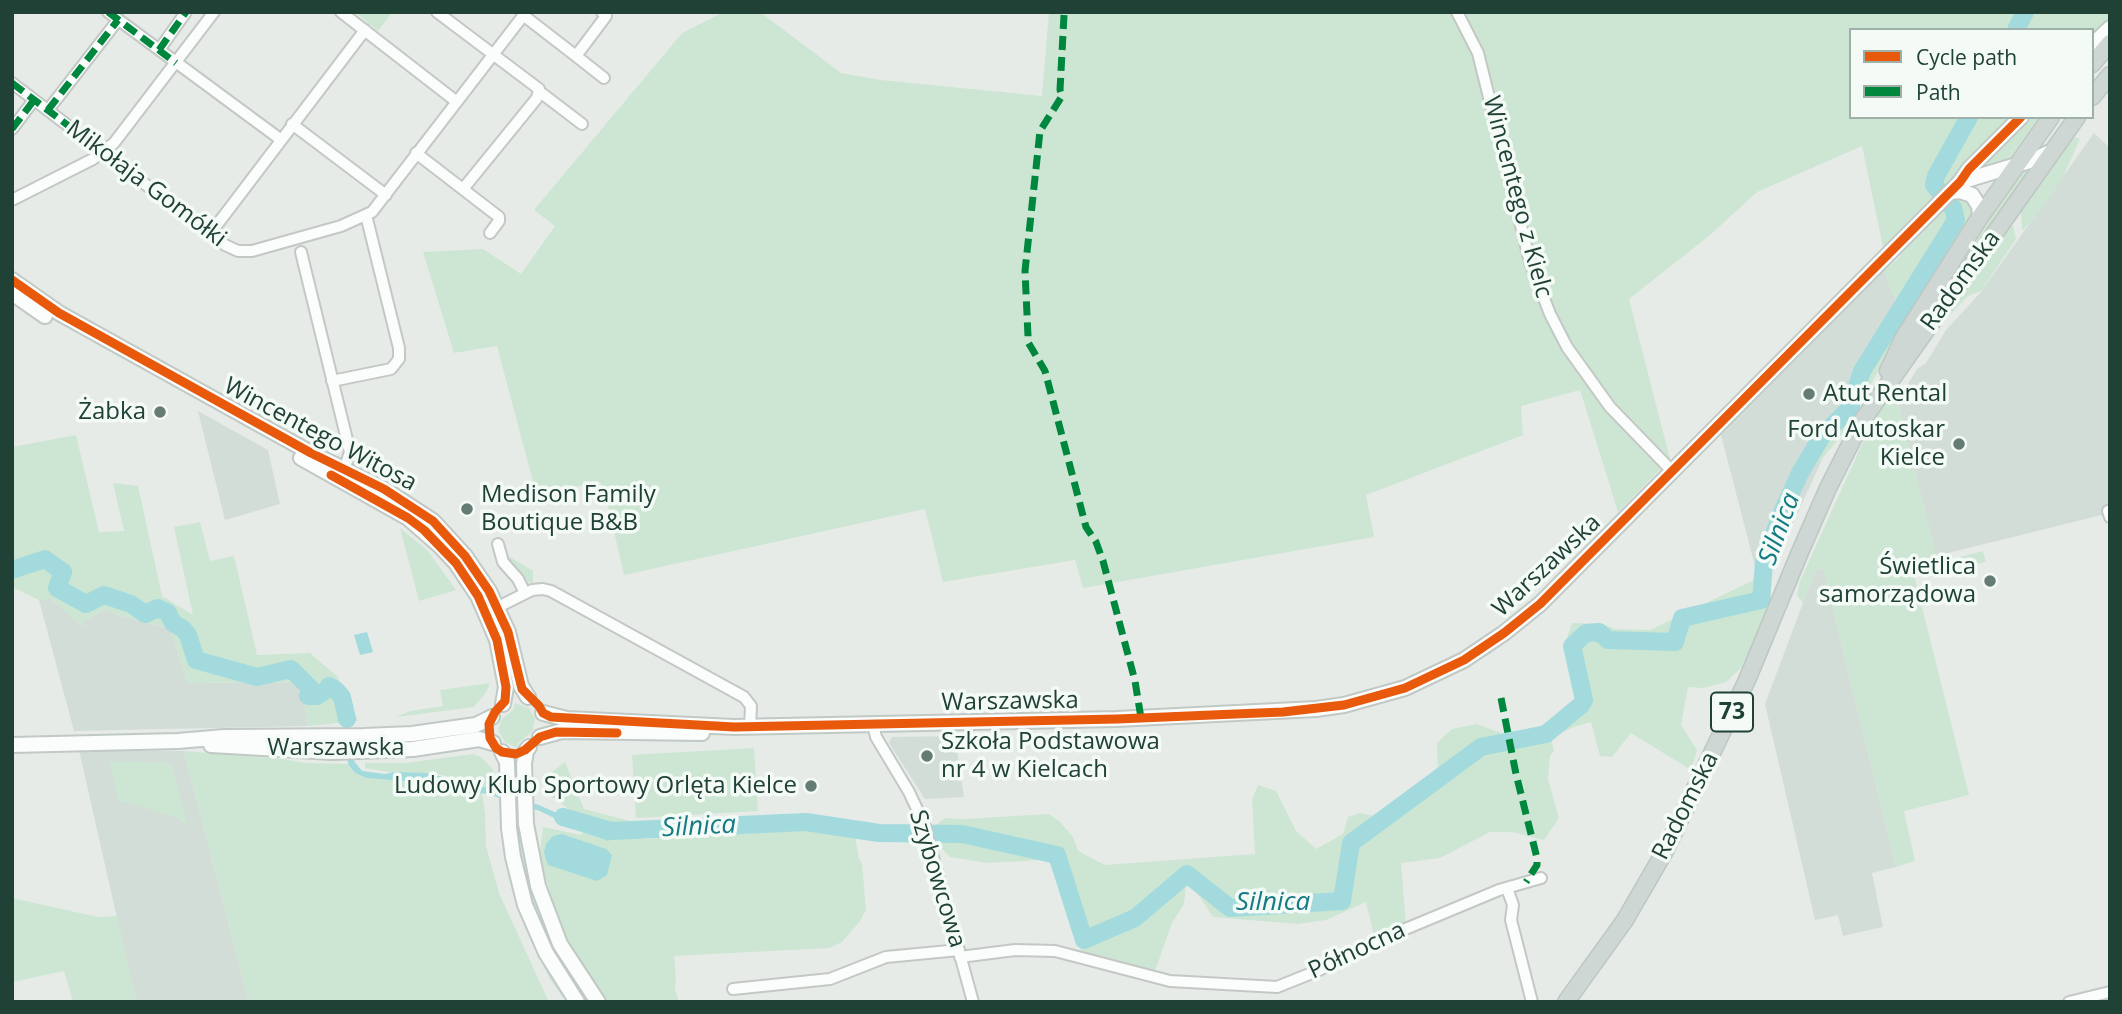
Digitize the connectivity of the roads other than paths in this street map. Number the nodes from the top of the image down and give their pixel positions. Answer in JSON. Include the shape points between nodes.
{"nodes":[{"id":1,"x":108,"y":12,"type":"edge"},
{"id":2,"x":186,"y":12,"type":"edge"},
{"id":3,"x":214,"y":12,"type":"edge"},
{"id":4,"x":341,"y":12,"type":"edge"},
{"id":5,"x":437,"y":12,"type":"edge"},
{"id":6,"x":602,"y":12,"type":"edge"},
{"id":7,"x":1457,"y":12,"type":"edge"},
{"id":8,"x":524,"y":14,"type":"edge"},
{"id":9,"x":118,"y":20,"type":"junction"},
{"id":10,"x":2110,"y":28,"type":"edge"},
{"id":11,"x":365,"y":30,"type":"junction"},
{"id":12,"x":2094,"y":43,"type":"edge"},
{"id":13,"x":2110,"y":43,"type":"edge"},
{"id":14,"x":159,"y":50,"type":"junction"},
{"id":15,"x":492,"y":53,"type":"junction"},
{"id":16,"x":576,"y":56,"type":"junction"},
{"id":17,"x":176,"y":62,"type":"junction"},
{"id":18,"x":2094,"y":62,"type":"edge"},
{"id":19,"x":2110,"y":75,"type":"edge"},
{"id":20,"x":604,"y":78,"type":"dead end"},
{"id":21,"x":12,"y":83,"type":"edge"},
{"id":22,"x":540,"y":92,"type":"junction"},
{"id":23,"x":2094,"y":95,"type":"edge"},
{"id":24,"x":34,"y":100,"type":"junction"},
{"id":25,"x":457,"y":102,"type":"junction"},
{"id":26,"x":48,"y":110,"type":"junction"},
{"id":27,"x":2019,"y":119,"type":"edge"},
{"id":28,"x":2050,"y":119,"type":"edge"},
{"id":29,"x":2075,"y":119,"type":"edge"},
{"id":30,"x":292,"y":124,"type":"junction"},
{"id":31,"x":582,"y":124,"type":"dead end"},
{"id":32,"x":12,"y":129,"type":"edge"},
{"id":33,"x":280,"y":139,"type":"junction"},
{"id":34,"x":103,"y":152,"type":"junction"},
{"id":35,"x":2050,"y":152,"type":"junction"},
{"id":36,"x":416,"y":153,"type":"junction"},
{"id":37,"x":2015,"y":166,"type":"junction"},
{"id":38,"x":1955,"y":187,"type":"junction"},
{"id":39,"x":463,"y":189,"type":"junction"},
{"id":40,"x":386,"y":195,"type":"junction"},
{"id":41,"x":12,"y":200,"type":"edge"},
{"id":42,"x":366,"y":215,"type":"junction"},
{"id":43,"x":1980,"y":217,"type":"junction"},
{"id":44,"x":490,"y":233,"type":"dead end"},
{"id":45,"x":210,"y":234,"type":"junction"},
{"id":46,"x":301,"y":252,"type":"dead end"},
{"id":47,"x":12,"y":280,"type":"edge"},
{"id":48,"x":12,"y":293,"type":"edge"},
{"id":49,"x":332,"y":381,"type":"junction"},
{"id":50,"x":1870,"y":407,"type":"junction"},
{"id":51,"x":344,"y":470,"type":"junction"},
{"id":52,"x":1672,"y":471,"type":"junction"},
{"id":53,"x":498,"y":544,"type":"dead end"},
{"id":54,"x":525,"y":593,"type":"junction"},
{"id":55,"x":498,"y":607,"type":"junction"},
{"id":56,"x":528,"y":696,"type":"junction"},
{"id":57,"x":503,"y":704,"type":"junction"},
{"id":58,"x":543,"y":713,"type":"junction"},
{"id":59,"x":492,"y":717,"type":"junction"},
{"id":60,"x":873,"y":724,"type":"junction"},
{"id":61,"x":734,"y":727,"type":"junction"},
{"id":62,"x":750,"y":727,"type":"junction"},
{"id":63,"x":178,"y":741,"type":"junction"},
{"id":64,"x":535,"y":742,"type":"junction"},
{"id":65,"x":364,"y":744,"type":"junction"},
{"id":66,"x":12,"y":745,"type":"edge"},
{"id":67,"x":497,"y":748,"type":"junction"},
{"id":68,"x":1541,"y":878,"type":"dead end"},
{"id":69,"x":1507,"y":888,"type":"junction"},
{"id":70,"x":960,"y":954,"type":"junction"},
{"id":71,"x":733,"y":989,"type":"dead end"},
{"id":72,"x":2110,"y":992,"type":"edge"},
{"id":73,"x":577,"y":1002,"type":"edge"},
{"id":74,"x":598,"y":1002,"type":"edge"},
{"id":75,"x":972,"y":1002,"type":"edge"},
{"id":76,"x":1532,"y":1002,"type":"edge"},
{"id":77,"x":1566,"y":1002,"type":"edge"},
{"id":78,"x":2069,"y":1002,"type":"edge"}],
"edges":[{"from":1,"to":9,"type":"street"},
{"from":2,"to":14,"type":"street"},
{"from":3,"to":17,"type":"street"},
{"from":4,"to":11,"type":"street"},
{"from":5,"to":15,"type":"street"},
{"from":6,"to":16,"type":"street","via":[[606,16]]},
{"from":7,"to":52,"type":"street","name":"Wincentego z Kielc","via":[[1480,61],[1530,262],[1550,314],[1567,347],[1610,407]]},
{"from":8,"to":15,"type":"street","name":"Mikołaja Gomółki"},
{"from":8,"to":16,"type":"street","name":"Mikołaja Gomółki"},
{"from":9,"to":14,"type":"street"},
{"from":9,"to":26,"type":"street"},
{"from":10,"to":12,"type":"main road"},
{"from":11,"to":25,"type":"street"},
{"from":11,"to":30,"type":"street"},
{"from":13,"to":18,"type":"main road"},
{"from":14,"to":17,"type":"street"},
{"from":15,"to":22,"type":"street"},
{"from":15,"to":25,"type":"street","name":"Mikołaja Gomółki"},
{"from":16,"to":20,"type":"street","name":"Mikołaja Gomółki"},
{"from":17,"to":33,"type":"street"},
{"from":17,"to":34,"type":"street"},
{"from":19,"to":23,"type":"main road"},
{"from":21,"to":24,"type":"street","name":"Mikołaja Gomółki"},
{"from":22,"to":31,"type":"street"},
{"from":22,"to":39,"type":"street"},
{"from":24,"to":26,"type":"street","name":"Mikołaja Gomółki"},
{"from":24,"to":32,"type":"street"},
{"from":25,"to":36,"type":"street","name":"Mikołaja Gomółki"},
{"from":26,"to":34,"type":"street","name":"Mikołaja Gomółki"},
{"from":27,"to":38,"type":"main road","name":"Warszawska"},
{"from":28,"to":37,"type":"main road","number":"73"},
{"from":29,"to":35,"type":"main road","number":"73"},
{"from":30,"to":33,"type":"street"},
{"from":30,"to":40,"type":"street"},
{"from":33,"to":45,"type":"street"},
{"from":34,"to":41,"type":"street"},
{"from":34,"to":45,"type":"street","name":"Mikołaja Gomółki"},
{"from":35,"to":37,"type":"main road","name":"Warszawska"},
{"from":35,"to":50,"type":"main road","name":"Radomska","number":"73"},
{"from":36,"to":39,"type":"street"},
{"from":36,"to":40,"type":"street","name":"Mikołaja Gomółki"},
{"from":37,"to":38,"type":"main road","name":"Warszawska"},
{"from":37,"to":43,"type":"main road","number":"73"},
{"from":38,"to":43,"type":"main road","via":[[1972,195]]},
{"from":38,"to":52,"type":"main road","name":"Warszawska"},
{"from":39,"to":44,"type":"street","via":[[499,217]]},
{"from":40,"to":42,"type":"street","name":"Mikołaja Gomółki"},
{"from":42,"to":45,"type":"street","name":"Mikołaja Gomółki","via":[[252,251],[229,248]]},
{"from":42,"to":49,"type":"street","via":[[399,359],[391,369]]},
{"from":43,"to":50,"type":"main road","name":"Radomska","number":"73","via":[[1904,337]]},
{"from":46,"to":49,"type":"street"},
{"from":47,"to":51,"type":"main road","name":"Wincentego Witosa","via":[[52,309]]},
{"from":48,"to":57,"type":"main road","name":"Wincentego Witosa","via":[[46,317],[424,530],[456,564],[486,612],[504,671],[507,695]]},
{"from":49,"to":51,"type":"street","via":[[350,452]]},
{"from":50,"to":77,"type":"main road","name":"Radomska","number":"73","via":[[1828,488],[1747,680],[1665,851],[1625,920]]},
{"from":51,"to":55,"type":"main road","name":"Wincentego Witosa","via":[[405,501],[436,524],[480,576]]},
{"from":52,"to":60,"type":"main road","name":"Warszawska","via":[[1531,611],[1464,660],[1405,688],[1344,705],[1283,712]]},
{"from":53,"to":54,"type":"street","via":[[503,562]]},
{"from":54,"to":55,"type":"street"},
{"from":54,"to":62,"type":"street","via":[[551,591],[744,697],[751,706]]},
{"from":55,"to":56,"type":"main road","name":"Wincentego Witosa"},
{"from":56,"to":57,"type":"main road","via":[[512,697]]},
{"from":56,"to":58,"type":"main road"},
{"from":57,"to":59,"type":"main road"},
{"from":58,"to":61,"type":"main road","name":"Warszawska","via":[[567,719]]},
{"from":58,"to":64,"type":"main road","via":[[544,728]]},
{"from":59,"to":65,"type":"main road","name":"Warszawska","via":[[476,725]]},
{"from":59,"to":67,"type":"main road","via":[[489,730]]},
{"from":60,"to":62,"type":"main road","name":"Warszawska"},
{"from":60,"to":70,"type":"street","name":"Szybowcowa","via":[[924,824]]},
{"from":61,"to":62,"type":"main road","name":"Warszawska"},
{"from":61,"to":64,"type":"main road","name":"Warszawska","via":[[684,734],[562,731]]},
{"from":63,"to":65,"type":"main road","name":"Warszawska","via":[[331,737]]},
{"from":63,"to":65,"type":"main road","name":"Warszawska","via":[[332,752]]},
{"from":63,"to":66,"type":"main road","name":"Warszawska"},
{"from":64,"to":67,"type":"main road","via":[[516,754]]},
{"from":64,"to":74,"type":"main road","via":[[524,756],[533,870],[545,909],[574,968]]},
{"from":65,"to":67,"type":"main road","name":"Warszawska","via":[[413,749],[479,739]]},
{"from":67,"to":73,"type":"main road","via":[[507,762],[513,857],[526,905],[546,953]]},
{"from":68,"to":69,"type":"street","name":"Północna"},
{"from":69,"to":70,"type":"street","name":"Północna","via":[[1277,987],[1170,981],[1055,951]]},
{"from":69,"to":76,"type":"street"},
{"from":70,"to":71,"type":"street","name":"Północna","via":[[886,957],[830,979]]},
{"from":70,"to":75,"type":"street","name":"Szybowcowa"},
{"from":72,"to":78,"type":"street"}]}
